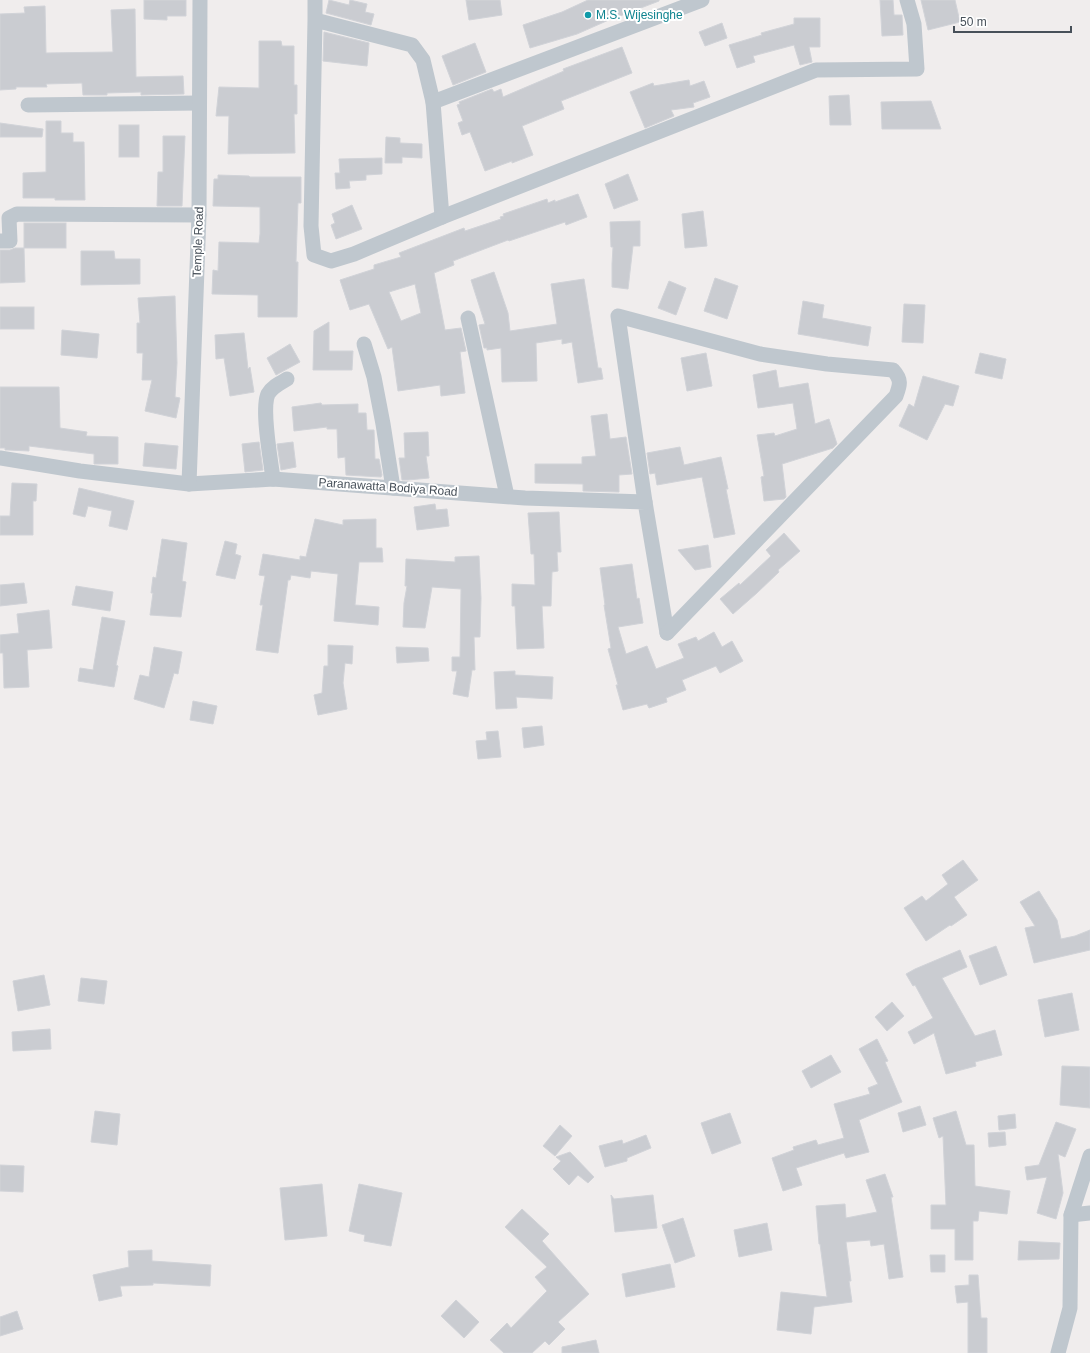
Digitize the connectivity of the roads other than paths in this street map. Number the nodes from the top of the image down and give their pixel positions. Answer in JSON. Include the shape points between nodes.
{"nodes":[{"id":1,"x":200,"y":0,"type":"edge"},
{"id":2,"x":315,"y":0,"type":"edge"},
{"id":3,"x":702,"y":0,"type":"edge"},
{"id":4,"x":907,"y":0,"type":"edge"},
{"id":5,"x":315,"y":20,"type":"junction"},
{"id":6,"x":433,"y":102,"type":"junction"},
{"id":7,"x":199,"y":103,"type":"junction"},
{"id":8,"x":28,"y":105,"type":"dead end"},
{"id":9,"x":199,"y":215,"type":"junction"},
{"id":10,"x":442,"y":217,"type":"junction"},
{"id":11,"x":0,"y":241,"type":"edge"},
{"id":12,"x":468,"y":318,"type":"dead end"},
{"id":13,"x":364,"y":344,"type":"dead end"},
{"id":14,"x":287,"y":379,"type":"dead end"},
{"id":15,"x":0,"y":458,"type":"edge"},
{"id":16,"x":273,"y":479,"type":"junction"},
{"id":17,"x":189,"y":484,"type":"junction"},
{"id":18,"x":393,"y":488,"type":"junction"},
{"id":19,"x":507,"y":496,"type":"junction"},
{"id":20,"x":645,"y":502,"type":"junction"},
{"id":21,"x":1090,"y":1156,"type":"edge"},
{"id":22,"x":1090,"y":1213,"type":"edge"},
{"id":23,"x":1071,"y":1215,"type":"junction"},
{"id":24,"x":1058,"y":1353,"type":"edge"}],
"edges":[{"from":1,"to":7,"type":"street","name":"Temple Road"},
{"from":2,"to":5,"type":"street"},
{"from":3,"to":6,"type":"street"},
{"from":4,"to":10,"type":"street","via":[[914,24],[917,69],[816,70]]},
{"from":5,"to":6,"type":"street","via":[[412,45],[422,60]]},
{"from":5,"to":10,"type":"street","via":[[311,226],[314,255],[331,261]]},
{"from":6,"to":10,"type":"street"},
{"from":7,"to":8,"type":"street"},
{"from":7,"to":9,"type":"street","name":"Temple Road"},
{"from":9,"to":11,"type":"street","via":[[18,214],[9,218],[10,241]]},
{"from":9,"to":17,"type":"street","name":"Temple Road"},
{"from":12,"to":19,"type":"street"},
{"from":13,"to":18,"type":"street","via":[[377,390]]},
{"from":14,"to":16,"type":"street","via":[[268,394],[265,408]]},
{"from":15,"to":17,"type":"street","name":"Paranawatta Bodiya Road"},
{"from":16,"to":17,"type":"street","name":"Paranawatta Bodiya Road"},
{"from":16,"to":18,"type":"street","name":"Paranawatta Bodiya Road"},
{"from":18,"to":19,"type":"street","name":"Paranawatta Bodiya Road"},
{"from":19,"to":20,"type":"street","name":"Paranawatta Bodiya Road"},
{"from":20,"to":20,"type":"street","via":[[667,633],[896,396],[900,386],[899,376],[893,370],[760,354],[618,316]]},
{"from":21,"to":23,"type":"street"},
{"from":22,"to":23,"type":"street"},
{"from":23,"to":24,"type":"street","via":[[1070,1308]]}]}
